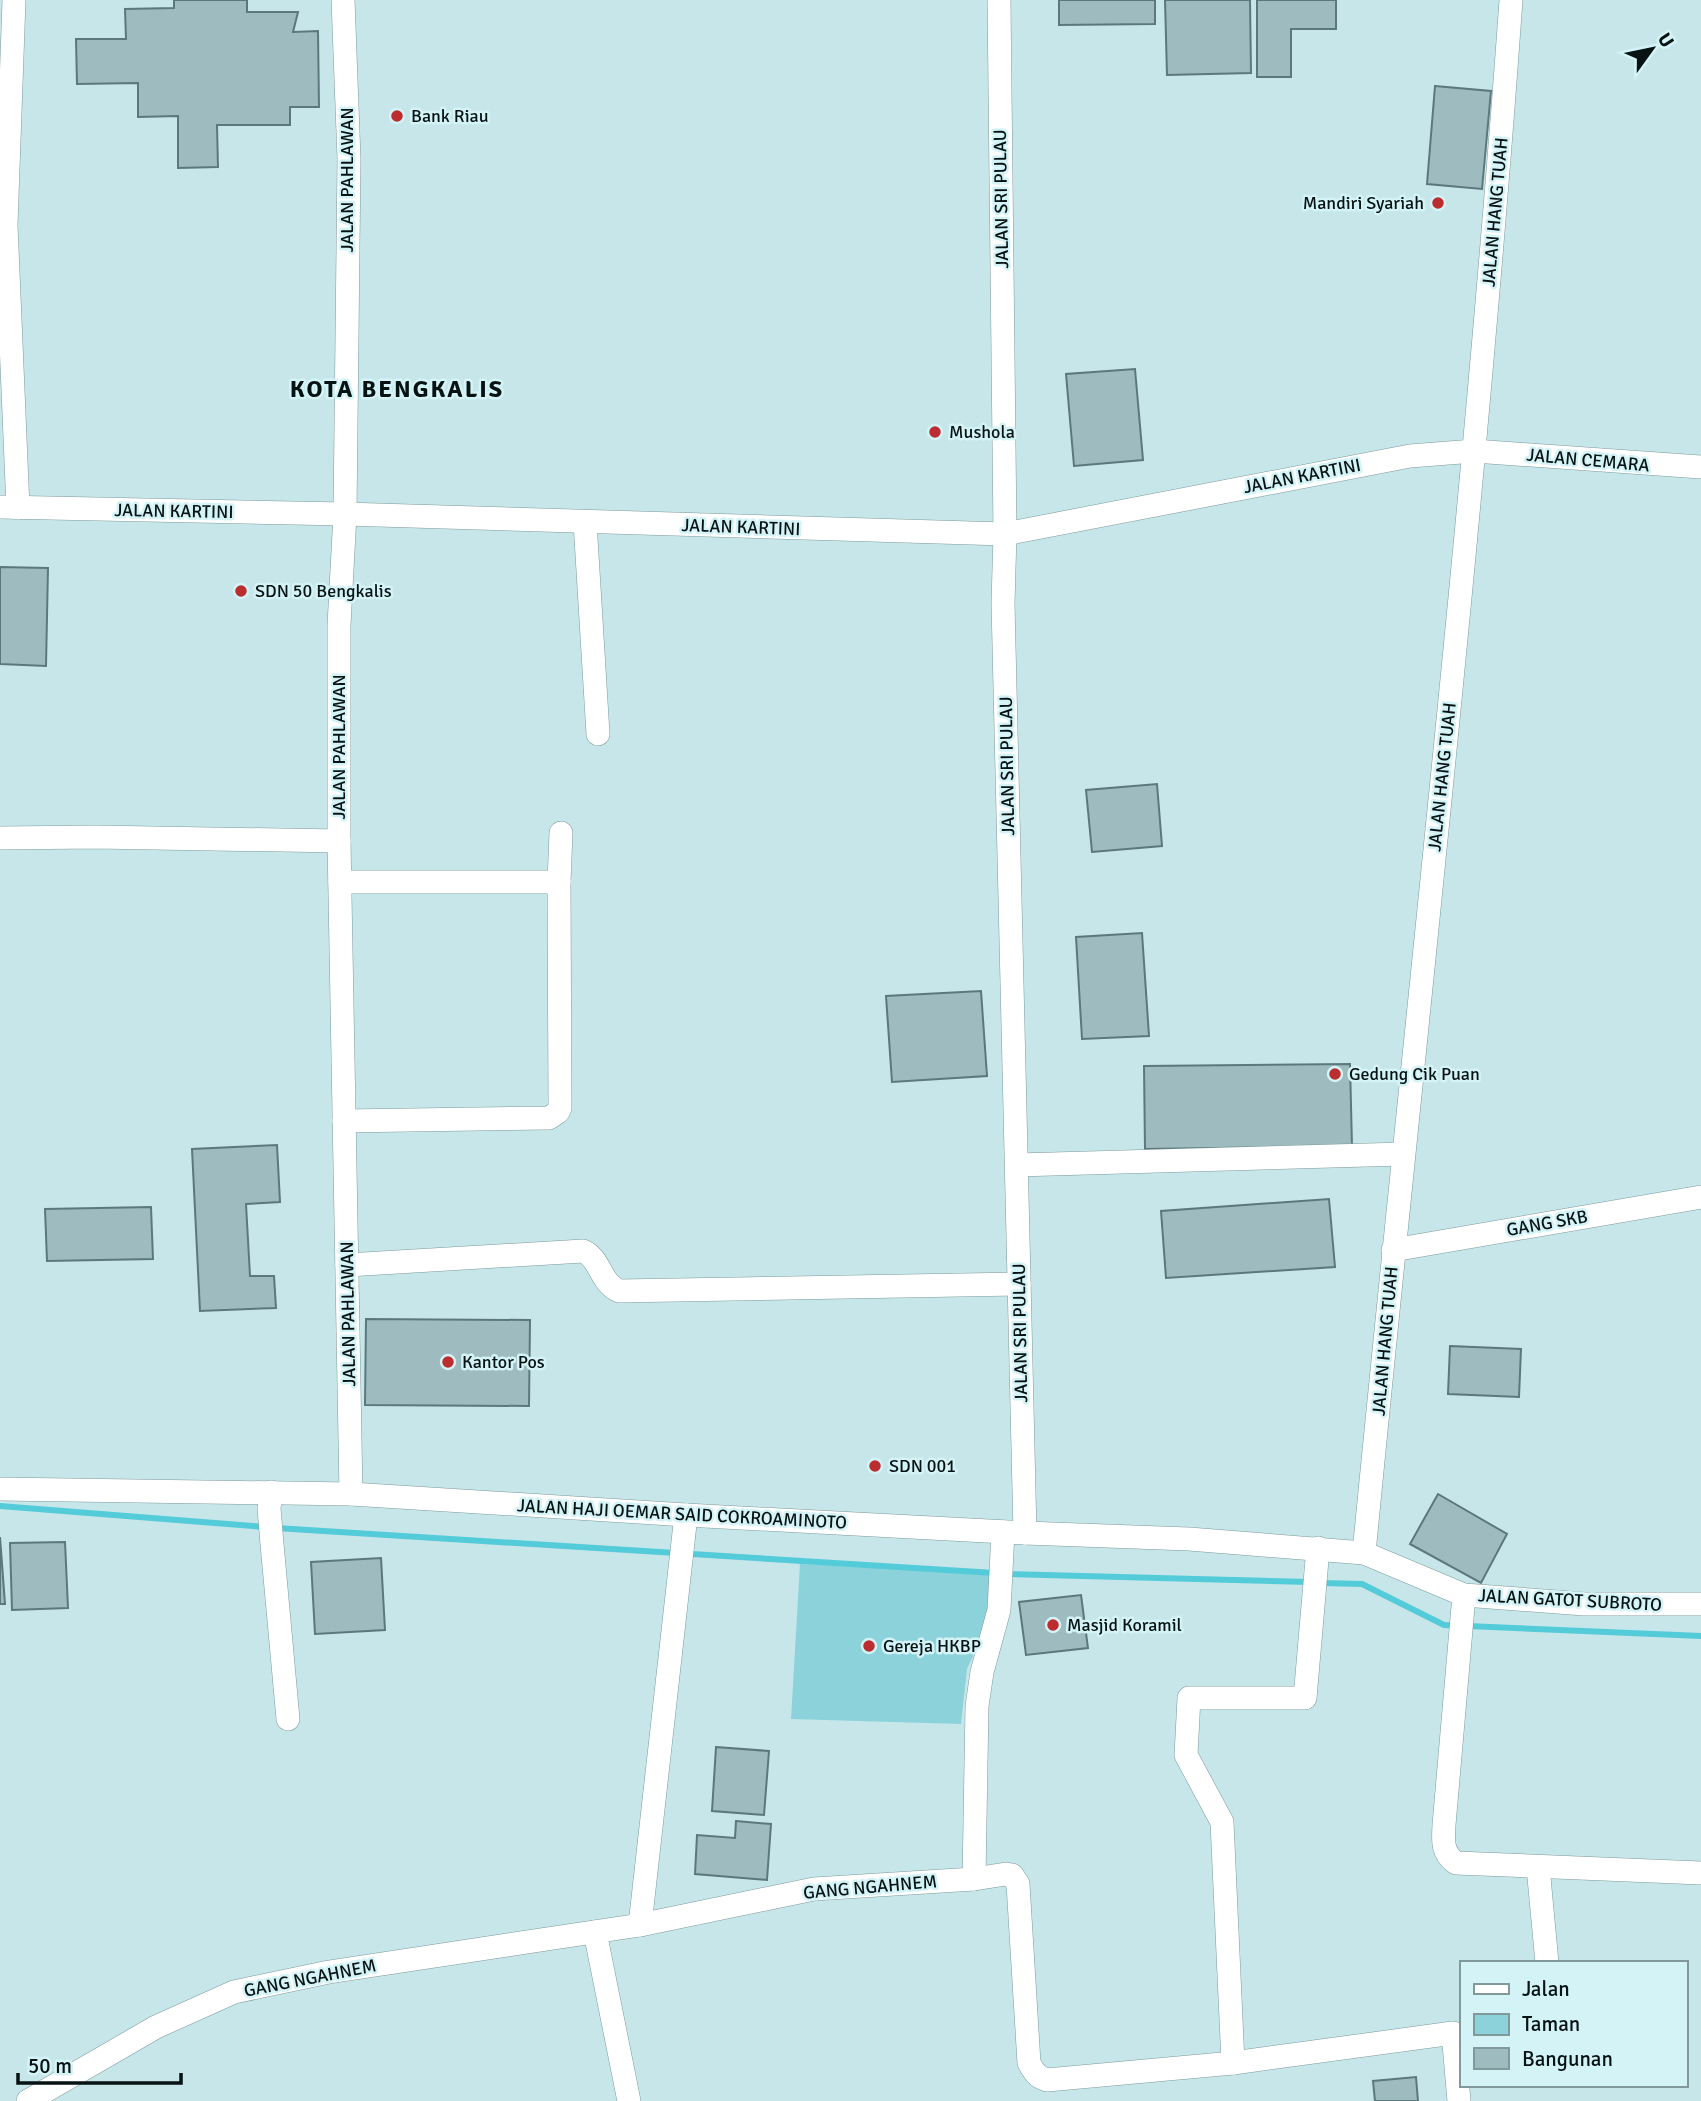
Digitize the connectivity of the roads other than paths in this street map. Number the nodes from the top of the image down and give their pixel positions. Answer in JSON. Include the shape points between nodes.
{"nodes":[{"id":1,"x":14,"y":0,"type":"edge"},
{"id":2,"x":343,"y":0,"type":"edge"},
{"id":3,"x":999,"y":0,"type":"edge"},
{"id":4,"x":1511,"y":0,"type":"edge"},
{"id":5,"x":3,"y":224,"type":"edge"},
{"id":6,"x":1474,"y":451,"type":"junction"},
{"id":7,"x":1701,"y":467,"type":"edge"},
{"id":8,"x":9,"y":507,"type":"edge"},
{"id":9,"x":345,"y":514,"type":"junction"},
{"id":10,"x":584,"y":522,"type":"junction"},
{"id":11,"x":1005,"y":534,"type":"junction"},
{"id":12,"x":598,"y":734,"type":"dead end"},
{"id":13,"x":561,"y":833,"type":"dead end"},
{"id":14,"x":0,"y":838,"type":"edge"},
{"id":15,"x":340,"y":841,"type":"junction"},
{"id":16,"x":340,"y":882,"type":"junction"},
{"id":17,"x":559,"y":882,"type":"junction"},
{"id":18,"x":344,"y":1121,"type":"junction"},
{"id":19,"x":1403,"y":1154,"type":"junction"},
{"id":20,"x":1017,"y":1165,"type":"junction"},
{"id":21,"x":1701,"y":1197,"type":"edge"},
{"id":22,"x":1393,"y":1250,"type":"junction"},
{"id":23,"x":347,"y":1265,"type":"junction"},
{"id":24,"x":1019,"y":1284,"type":"junction"},
{"id":25,"x":0,"y":1489,"type":"edge"},
{"id":26,"x":351,"y":1494,"type":"junction"},
{"id":27,"x":270,"y":1500,"type":"junction"},
{"id":28,"x":685,"y":1523,"type":"junction"},
{"id":29,"x":1010,"y":1537,"type":"junction"},
{"id":30,"x":1364,"y":1553,"type":"junction"},
{"id":31,"x":1317,"y":1556,"type":"junction"},
{"id":32,"x":1701,"y":1604,"type":"edge"},
{"id":33,"x":1463,"y":1611,"type":"junction"},
{"id":34,"x":288,"y":1719,"type":"dead end"},
{"id":35,"x":1538,"y":1867,"type":"junction"},
{"id":36,"x":1701,"y":1873,"type":"edge"},
{"id":37,"x":974,"y":1879,"type":"junction"},
{"id":38,"x":640,"y":1925,"type":"junction"},
{"id":39,"x":596,"y":1932,"type":"junction"},
{"id":40,"x":1547,"y":1961,"type":"edge"},
{"id":41,"x":1457,"y":2033,"type":"edge"},
{"id":42,"x":1233,"y":2063,"type":"junction"},
{"id":43,"x":28,"y":2101,"type":"edge"},
{"id":44,"x":629,"y":2101,"type":"edge"},
{"id":45,"x":1459,"y":2101,"type":"edge"}],
"edges":[{"from":1,"to":5,"type":"street"},
{"from":2,"to":9,"type":"street","name":"JALAN PAHLAWAN","via":[[349,159]]},
{"from":3,"to":11,"type":"street","name":"JALAN SRI PULAU"},
{"from":4,"to":6,"type":"street","name":"JALAN HANG TUAH"},
{"from":5,"to":8,"type":"street"},
{"from":6,"to":7,"type":"street","name":"JALAN CEMARA"},
{"from":6,"to":11,"type":"street","name":"JALAN KARTINI","via":[[1340,468]]},
{"from":6,"to":19,"type":"street","name":"JALAN HANG TUAH"},
{"from":8,"to":9,"type":"street","name":"JALAN KARTINI"},
{"from":9,"to":10,"type":"street","name":"JALAN KARTINI"},
{"from":9,"to":15,"type":"street","name":"JALAN PAHLAWAN","via":[[339,625]]},
{"from":10,"to":11,"type":"street","name":"JALAN KARTINI"},
{"from":10,"to":12,"type":"street"},
{"from":11,"to":20,"type":"street","name":"JALAN SRI PULAU"},
{"from":13,"to":17,"type":"street"},
{"from":14,"to":15,"type":"street"},
{"from":15,"to":16,"type":"street","name":"JALAN PAHLAWAN"},
{"from":16,"to":17,"type":"street"},
{"from":16,"to":18,"type":"street","name":"JALAN PAHLAWAN"},
{"from":17,"to":18,"type":"street","via":[[558,1112],[549,1118]]},
{"from":18,"to":23,"type":"street","name":"JALAN PAHLAWAN"},
{"from":19,"to":20,"type":"street"},
{"from":19,"to":22,"type":"street","name":"JALAN HANG TUAH"},
{"from":20,"to":24,"type":"street","name":"JALAN SRI PULAU"},
{"from":21,"to":22,"type":"street","name":"GANG SKB"},
{"from":22,"to":30,"type":"street","name":"JALAN HANG TUAH"},
{"from":23,"to":24,"type":"street","via":[[583,1251],[619,1291]]},
{"from":23,"to":26,"type":"street","name":"JALAN PAHLAWAN"},
{"from":24,"to":29,"type":"street","name":"JALAN SRI PULAU"},
{"from":25,"to":27,"type":"street","name":"JALAN HAJI OEMAR SAID COKROAMINOTO"},
{"from":26,"to":27,"type":"street","name":"JALAN HAJI OEMAR SAID COKROAMINOTO"},
{"from":26,"to":28,"type":"street","name":"JALAN HAJI OEMAR SAID COKROAMINOTO"},
{"from":27,"to":34,"type":"street"},
{"from":28,"to":29,"type":"street","name":"JALAN HAJI OEMAR SAID COKROAMINOTO"},
{"from":28,"to":38,"type":"street"},
{"from":29,"to":31,"type":"street","name":"JALAN HAJI OEMAR SAID COKROAMINOTO","via":[[1189,1539]]},
{"from":29,"to":37,"type":"street","name":"JALAN SRI PULAU","via":[[977,1706]]},
{"from":30,"to":31,"type":"street","name":"JALAN HAJI OEMAR SAID COKROAMINOTO"},
{"from":30,"to":33,"type":"street","name":"JALAN GATOT SUBROTO"},
{"from":31,"to":42,"type":"street","via":[[1305,1698],[1189,1698],[1186,1755],[1222,1822]]},
{"from":32,"to":33,"type":"street","name":"JALAN GATOT SUBROTO"},
{"from":33,"to":35,"type":"street","via":[[1443,1847],[1456,1863]]},
{"from":35,"to":36,"type":"street"},
{"from":35,"to":40,"type":"street"},
{"from":37,"to":38,"type":"street","name":"GANG NGAHNEM","via":[[814,1889]]},
{"from":37,"to":42,"type":"street","name":"GANG NGAHNEM","via":[[1006,1874],[1018,1884],[1029,2063],[1040,2078]]},
{"from":38,"to":39,"type":"street","name":"GANG NGAHNEM"},
{"from":39,"to":43,"type":"street","name":"GANG NGAHNEM","via":[[329,1972],[234,1992],[156,2028]]},
{"from":39,"to":44,"type":"street"},
{"from":41,"to":42,"type":"street","name":"GANG NGAHNEM"},
{"from":41,"to":45,"type":"street","name":"GANG NGAHNEM"}]}
